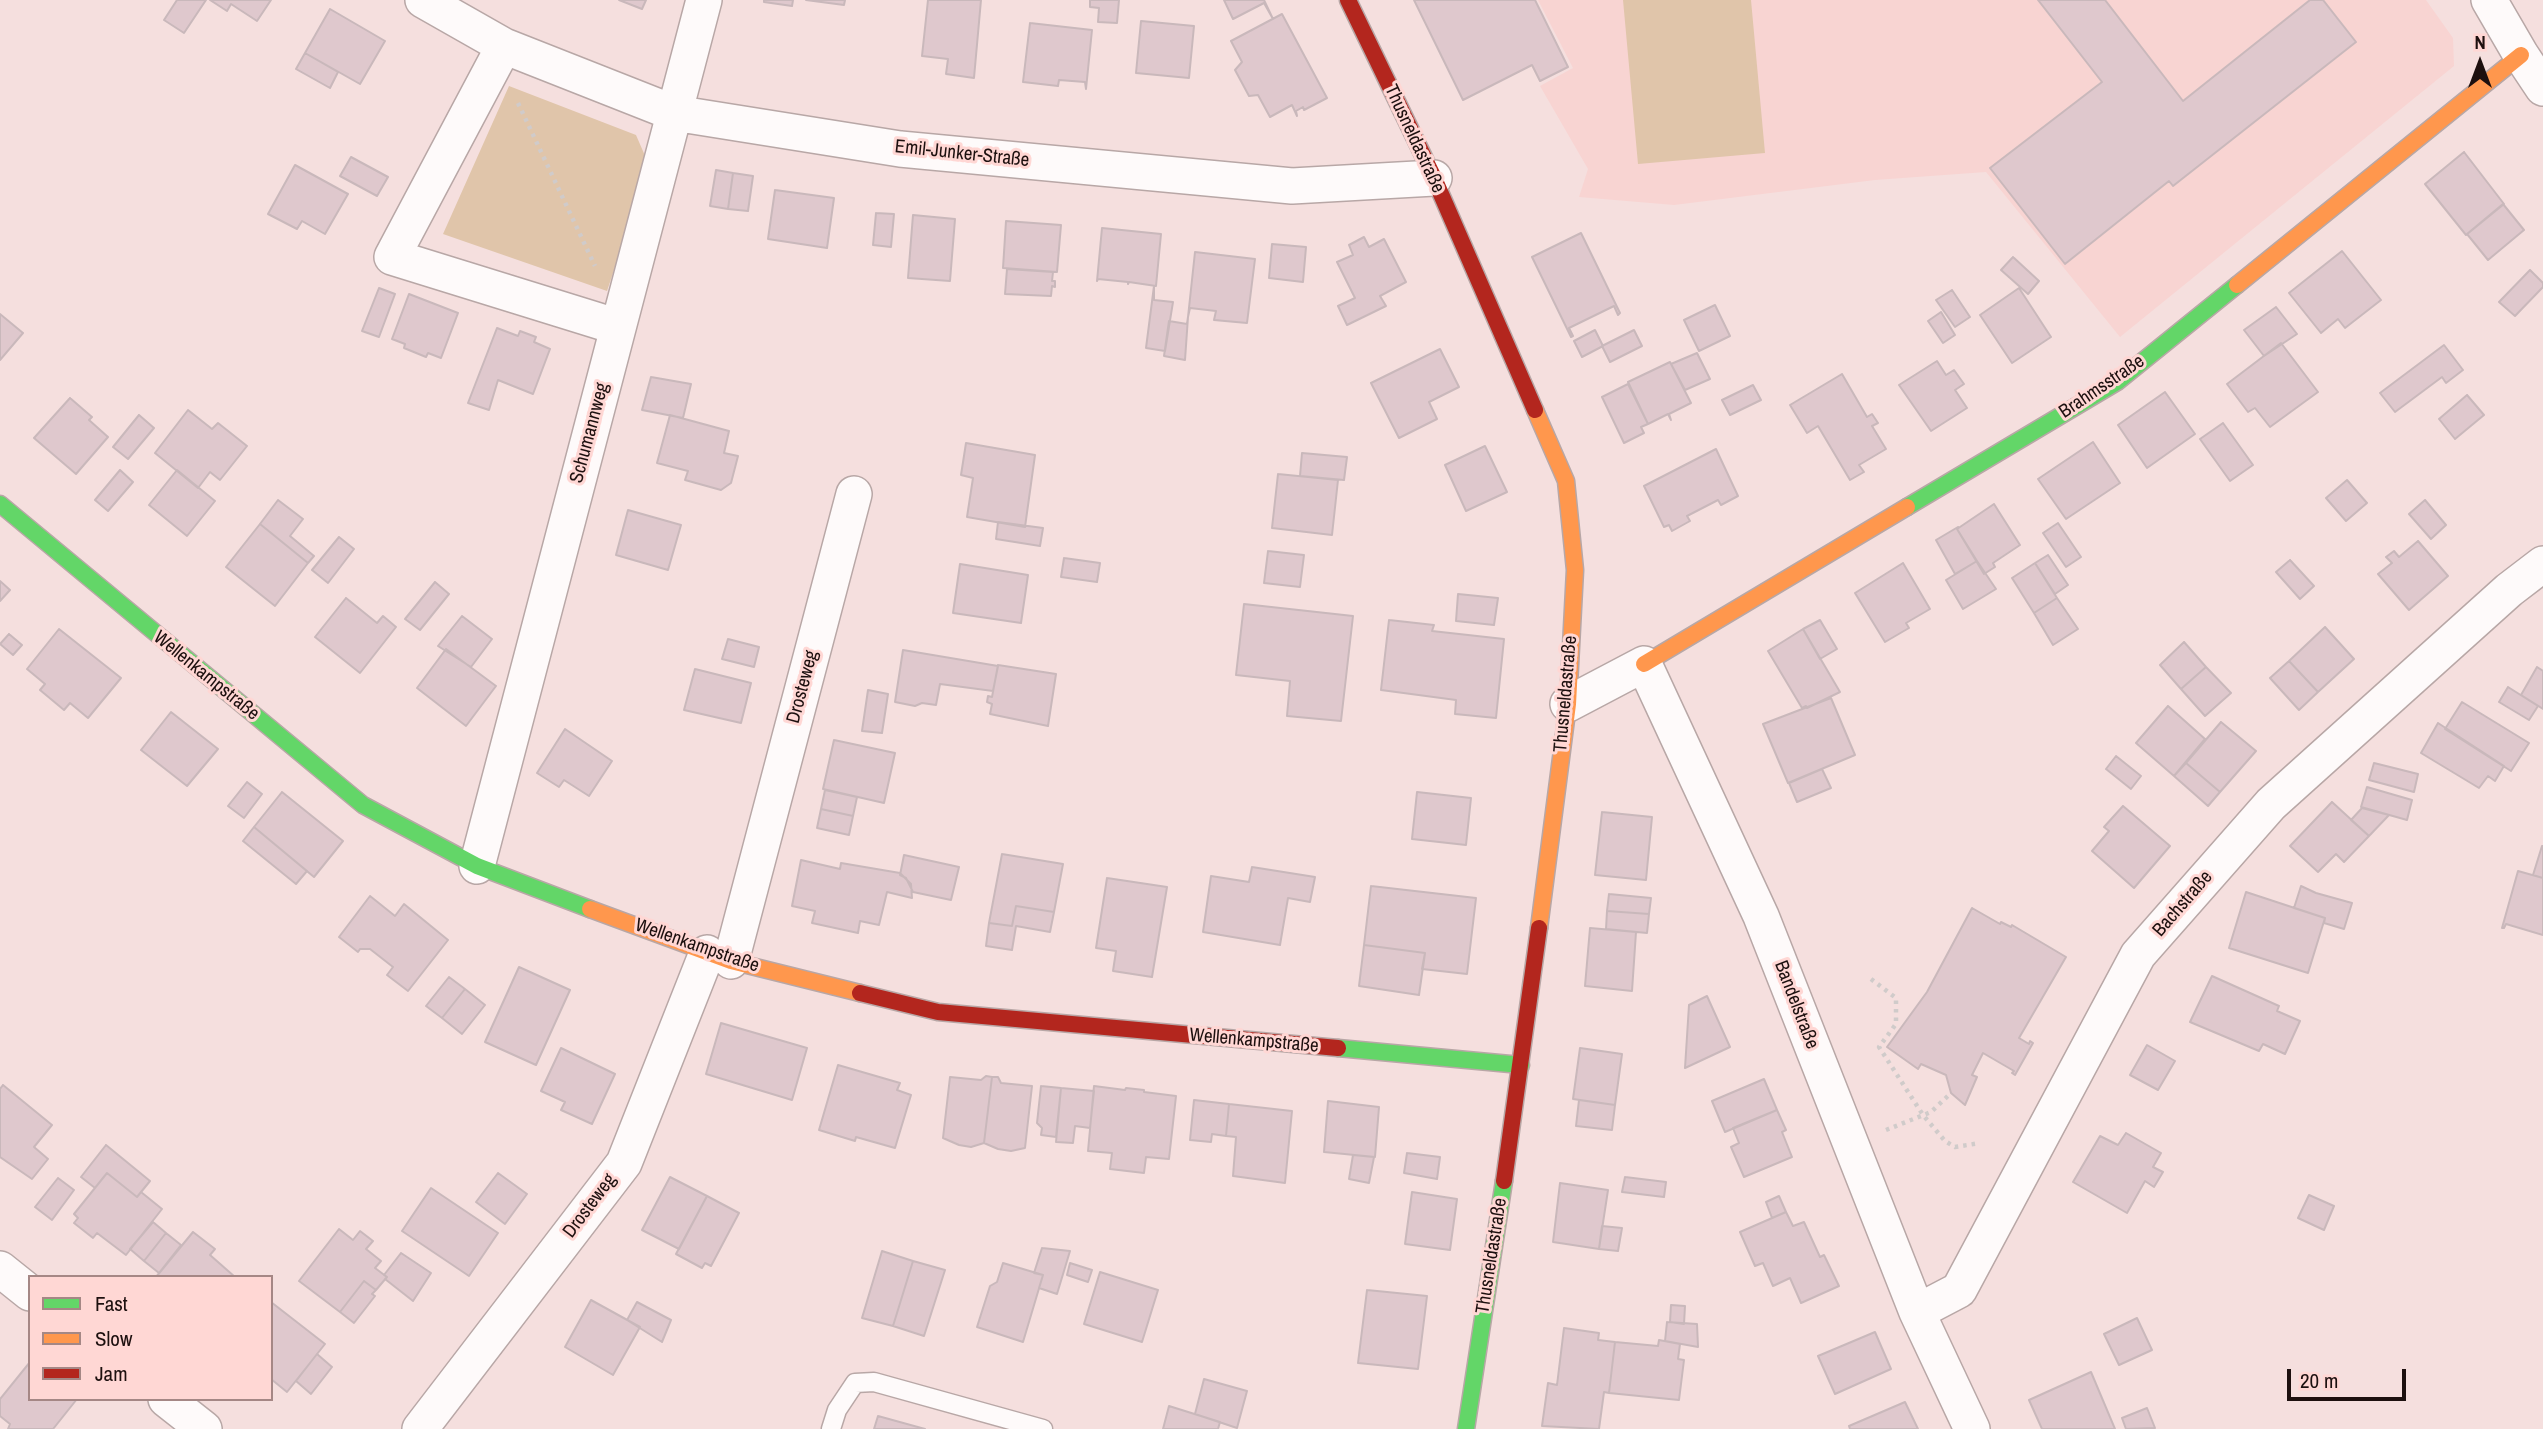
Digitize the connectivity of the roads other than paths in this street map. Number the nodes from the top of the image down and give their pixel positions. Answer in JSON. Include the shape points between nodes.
{"nodes":[{"id":1,"x":423,"y":0,"type":"edge"},
{"id":2,"x":704,"y":0,"type":"edge"},
{"id":3,"x":1348,"y":0,"type":"edge"},
{"id":4,"x":2489,"y":0,"type":"edge"},
{"id":5,"x":499,"y":55,"type":"junction"},
{"id":6,"x":2521,"y":55,"type":"junction"},
{"id":7,"x":2543,"y":88,"type":"edge"},
{"id":8,"x":674,"y":113,"type":"junction"},
{"id":9,"x":1434,"y":178,"type":"junction"},
{"id":10,"x":619,"y":321,"type":"junction"},
{"id":11,"x":854,"y":494,"type":"dead end"},
{"id":12,"x":0,"y":504,"type":"edge"},
{"id":13,"x":2543,"y":564,"type":"edge"},
{"id":14,"x":1644,"y":664,"type":"junction"},
{"id":15,"x":1568,"y":704,"type":"junction"},
{"id":16,"x":477,"y":866,"type":"junction"},
{"id":17,"x":719,"y":957,"type":"junction"},
{"id":18,"x":1521,"y":1065,"type":"junction"},
{"id":19,"x":0,"y":1269,"type":"edge"},
{"id":20,"x":28,"y":1291,"type":"edge"},
{"id":21,"x":1917,"y":1312,"type":"junction"},
{"id":22,"x":169,"y":1401,"type":"edge"},
{"id":23,"x":204,"y":1429,"type":"edge"},
{"id":24,"x":420,"y":1429,"type":"edge"},
{"id":25,"x":831,"y":1429,"type":"edge"},
{"id":26,"x":1043,"y":1429,"type":"edge"},
{"id":27,"x":1466,"y":1429,"type":"edge"},
{"id":28,"x":1972,"y":1429,"type":"edge"}],
"edges":[{"from":1,"to":5,"type":"street","name":"Emil-Junker-Straße"},
{"from":2,"to":8,"type":"street","name":"Schumannweg"},
{"from":3,"to":9,"type":"street","name":"Thusneldastraße"},
{"from":4,"to":6,"type":"street"},
{"from":5,"to":8,"type":"street","name":"Emil-Junker-Straße"},
{"from":5,"to":10,"type":"street","via":[[392,257]]},
{"from":6,"to":7,"type":"street"},
{"from":6,"to":14,"type":"street","name":"Brahmsstraße","via":[[2117,382]]},
{"from":8,"to":9,"type":"street","name":"Emil-Junker-Straße","via":[[900,149],[1292,186]]},
{"from":8,"to":10,"type":"street","name":"Schumannweg"},
{"from":9,"to":15,"type":"street","name":"Thusneldastraße","via":[[1566,481],[1575,570]]},
{"from":10,"to":16,"type":"street","name":"Schumannweg"},
{"from":11,"to":17,"type":"street","name":"Drosteweg"},
{"from":12,"to":16,"type":"street","name":"Wellenkampstraße","via":[[363,805]]},
{"from":13,"to":21,"type":"street","name":"Bachstraße","via":[[2271,804],[2138,955],[1959,1290]]},
{"from":14,"to":15,"type":"street"},
{"from":14,"to":21,"type":"street","name":"Bandelstraße","via":[[1761,916]]},
{"from":15,"to":18,"type":"street","name":"Thusneldastraße"},
{"from":16,"to":17,"type":"street","name":"Wellenkampstraße"},
{"from":17,"to":18,"type":"street","name":"Wellenkampstraße","via":[[938,1012]]},
{"from":17,"to":24,"type":"street","name":"Drosteweg","via":[[624,1163]]},
{"from":18,"to":27,"type":"street","name":"Thusneldastraße"},
{"from":19,"to":20,"type":"street"},
{"from":21,"to":28,"type":"street","name":"Bandelstraße"},
{"from":22,"to":23,"type":"street"},
{"from":25,"to":26,"type":"lane","via":[[836,1410],[855,1383],[874,1382]]}]}
